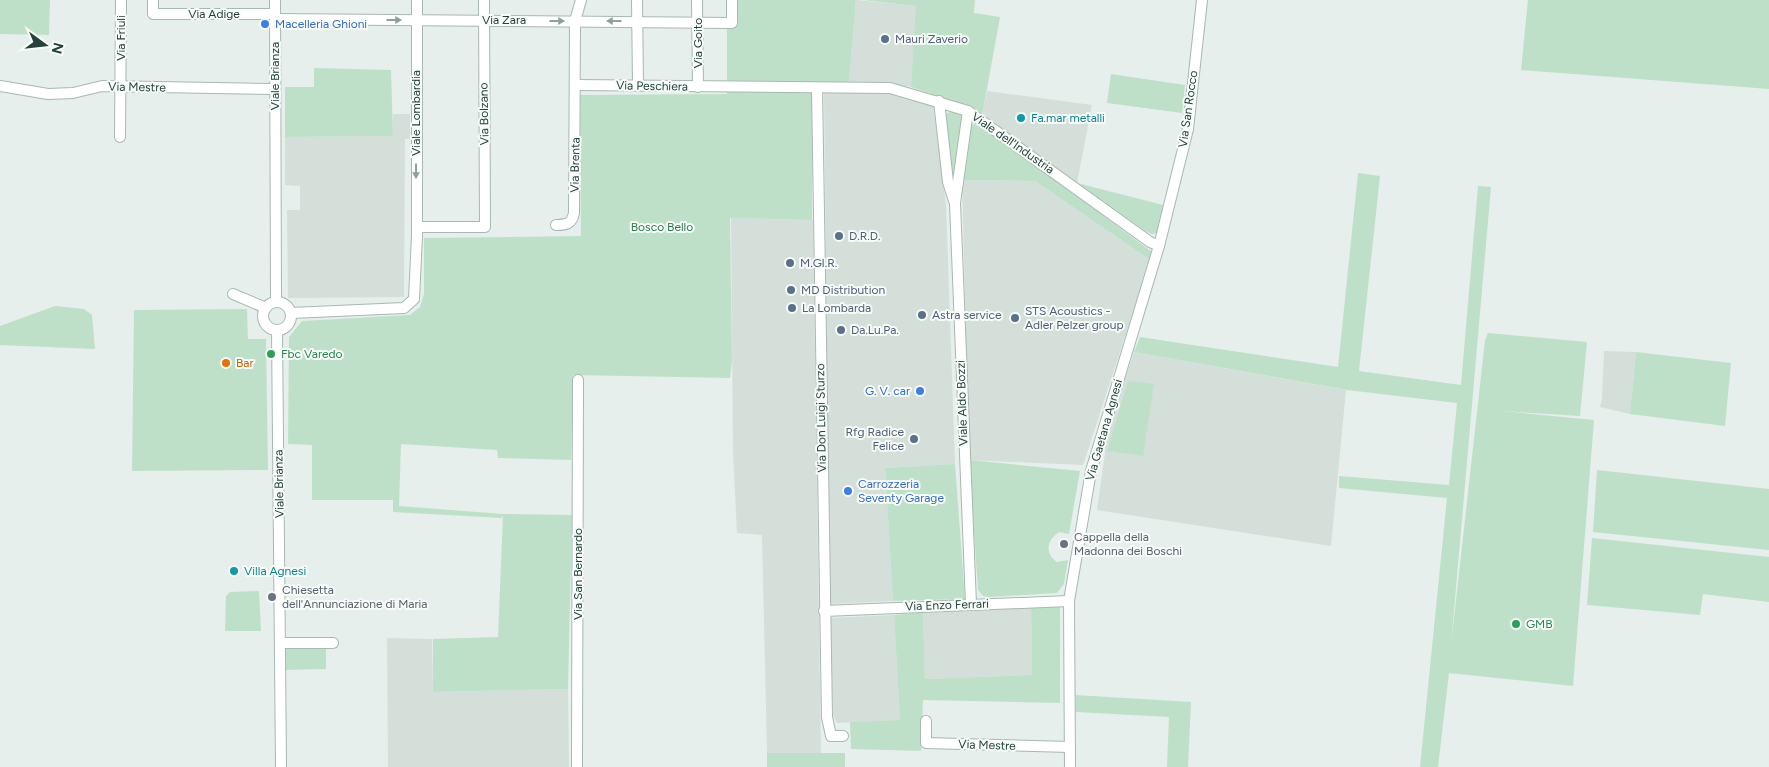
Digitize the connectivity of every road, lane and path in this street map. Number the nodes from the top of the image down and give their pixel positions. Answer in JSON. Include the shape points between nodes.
{"nodes":[{"id":1,"x":122,"y":0,"type":"edge"},
{"id":2,"x":153,"y":0,"type":"edge"},
{"id":3,"x":276,"y":0,"type":"edge"},
{"id":4,"x":417,"y":0,"type":"edge"},
{"id":5,"x":484,"y":0,"type":"edge"},
{"id":6,"x":581,"y":0,"type":"edge"},
{"id":7,"x":637,"y":0,"type":"edge"},
{"id":8,"x":697,"y":0,"type":"edge"},
{"id":9,"x":732,"y":0,"type":"edge"},
{"id":10,"x":1202,"y":0,"type":"edge"},
{"id":11,"x":275,"y":17,"type":"junction"},
{"id":12,"x":417,"y":20,"type":"junction"},
{"id":13,"x":483,"y":20,"type":"junction"},
{"id":14,"x":575,"y":21,"type":"junction"},
{"id":15,"x":637,"y":21,"type":"junction"},
{"id":16,"x":698,"y":22,"type":"junction"},
{"id":17,"x":0,"y":86,"type":"edge"},
{"id":18,"x":121,"y":86,"type":"junction"},
{"id":19,"x":638,"y":86,"type":"junction"},
{"id":20,"x":698,"y":87,"type":"junction"},
{"id":21,"x":817,"y":88,"type":"junction"},
{"id":22,"x":275,"y":89,"type":"junction"},
{"id":23,"x":575,"y":89,"type":"junction"},
{"id":24,"x":939,"y":101,"type":"junction"},
{"id":25,"x":968,"y":112,"type":"junction"},
{"id":26,"x":120,"y":137,"type":"dead end"},
{"id":27,"x":955,"y":203,"type":"junction"},
{"id":28,"x":556,"y":225,"type":"dead end"},
{"id":29,"x":417,"y":227,"type":"junction"},
{"id":30,"x":1160,"y":246,"type":"junction"},
{"id":31,"x":233,"y":294,"type":"dead end"},
{"id":32,"x":276,"y":302,"type":"junction"},
{"id":33,"x":266,"y":308,"type":"junction"},
{"id":34,"x":291,"y":314,"type":"junction"},
{"id":35,"x":277,"y":330,"type":"junction"},
{"id":36,"x":578,"y":380,"type":"dead end"},
{"id":37,"x":1070,"y":602,"type":"junction"},
{"id":38,"x":971,"y":604,"type":"junction"},
{"id":39,"x":824,"y":611,"type":"junction"},
{"id":40,"x":280,"y":640,"type":"junction"},
{"id":41,"x":333,"y":643,"type":"dead end"},
{"id":42,"x":926,"y":721,"type":"dead end"},
{"id":43,"x":843,"y":736,"type":"dead end"},
{"id":44,"x":1070,"y":747,"type":"junction"},
{"id":45,"x":280,"y":767,"type":"edge"},
{"id":46,"x":577,"y":767,"type":"edge"},
{"id":47,"x":1070,"y":767,"type":"edge"}],
"edges":[{"from":1,"to":18,"type":"street","name":"Via Friuli"},
{"from":2,"to":11,"type":"street","name":"Via Adige","via":[[153,14]]},
{"from":3,"to":11,"type":"street","name":"Viale Brianza"},
{"from":4,"to":12,"type":"street","name":"Viale Lombardia"},
{"from":5,"to":13,"type":"street","name":"Via Bolzano"},
{"from":6,"to":14,"type":"street"},
{"from":7,"to":15,"type":"street"},
{"from":8,"to":16,"type":"street","name":"Via Goito"},
{"from":9,"to":16,"type":"street","name":"Via Zara","via":[[732,22]]},
{"from":10,"to":30,"type":"street","name":"Via San Rocco","via":[[1188,129]]},
{"from":11,"to":12,"type":"street","name":"Via Zara","one_way":true},
{"from":11,"to":22,"type":"street","name":"Viale Brianza"},
{"from":12,"to":13,"type":"street","name":"Via Zara"},
{"from":12,"to":29,"type":"street","name":"Viale Lombardia","one_way":true},
{"from":13,"to":14,"type":"street","name":"Via Zara","one_way":true},
{"from":13,"to":29,"type":"street","name":"Via Bolzano","via":[[485,227]]},
{"from":15,"to":14,"type":"street","name":"Via Zara","one_way":true},
{"from":14,"to":23,"type":"street"},
{"from":15,"to":16,"type":"street","name":"Via Zara"},
{"from":15,"to":19,"type":"street"},
{"from":16,"to":20,"type":"street","name":"Via Goito"},
{"from":17,"to":18,"type":"street","name":"Via Mestre","via":[[56,94]]},
{"from":18,"to":22,"type":"street","name":"Via Mestre"},
{"from":18,"to":26,"type":"street","name":"Via Friuli"},
{"from":19,"to":20,"type":"street","name":"Via Peschiera"},
{"from":19,"to":23,"type":"street","name":"Via Peschiera"},
{"from":20,"to":21,"type":"street","name":"Via Peschiera"},
{"from":21,"to":24,"type":"street","name":"Viale dell'Industria","via":[[890,88]]},
{"from":21,"to":39,"type":"street","name":"Via Don Luigi Sturzo"},
{"from":22,"to":32,"type":"street","name":"Viale Brianza"},
{"from":23,"to":28,"type":"street","name":"Via Brenta","via":[[574,213],[566,225]]},
{"from":24,"to":25,"type":"street","name":"Viale dell'Industria"},
{"from":24,"to":27,"type":"street","name":"Viale Aldo Bozzi","via":[[948,182]]},
{"from":25,"to":27,"type":"street","name":"Viale Aldo Bozzi"},
{"from":25,"to":30,"type":"street","name":"Viale dell'Industria"},
{"from":27,"to":38,"type":"street","name":"Viale Aldo Bozzi"},
{"from":29,"to":34,"type":"street","name":"Viale Lombardia","via":[[416,289],[410,304],[404,308]]},
{"from":30,"to":37,"type":"street","name":"Via Gaetana Agnesi","via":[[1091,471]]},
{"from":31,"to":33,"type":"street"},
{"from":32,"to":33,"type":"street"},
{"from":32,"to":34,"type":"street","via":[[287,306]]},
{"from":33,"to":35,"type":"street","via":[[265,322]]},
{"from":34,"to":35,"type":"street","via":[[288,325]]},
{"from":35,"to":40,"type":"street","name":"Viale Brianza"},
{"from":36,"to":46,"type":"street","name":"Via San Bernardo"},
{"from":37,"to":38,"type":"street","name":"Via Enzo Ferrari"},
{"from":37,"to":44,"type":"street","name":"Via Gaetana Agnesi"},
{"from":38,"to":39,"type":"street","name":"Via Enzo Ferrari"},
{"from":39,"to":43,"type":"street","name":"Via Don Luigi Sturzo","via":[[827,717],[831,736]]},
{"from":40,"to":41,"type":"street"},
{"from":40,"to":45,"type":"street","name":"Viale Brianza"},
{"from":42,"to":44,"type":"street","name":"Via Mestre","via":[[926,743]]},
{"from":44,"to":47,"type":"street","name":"Via Gaetana Agnesi"}]}
